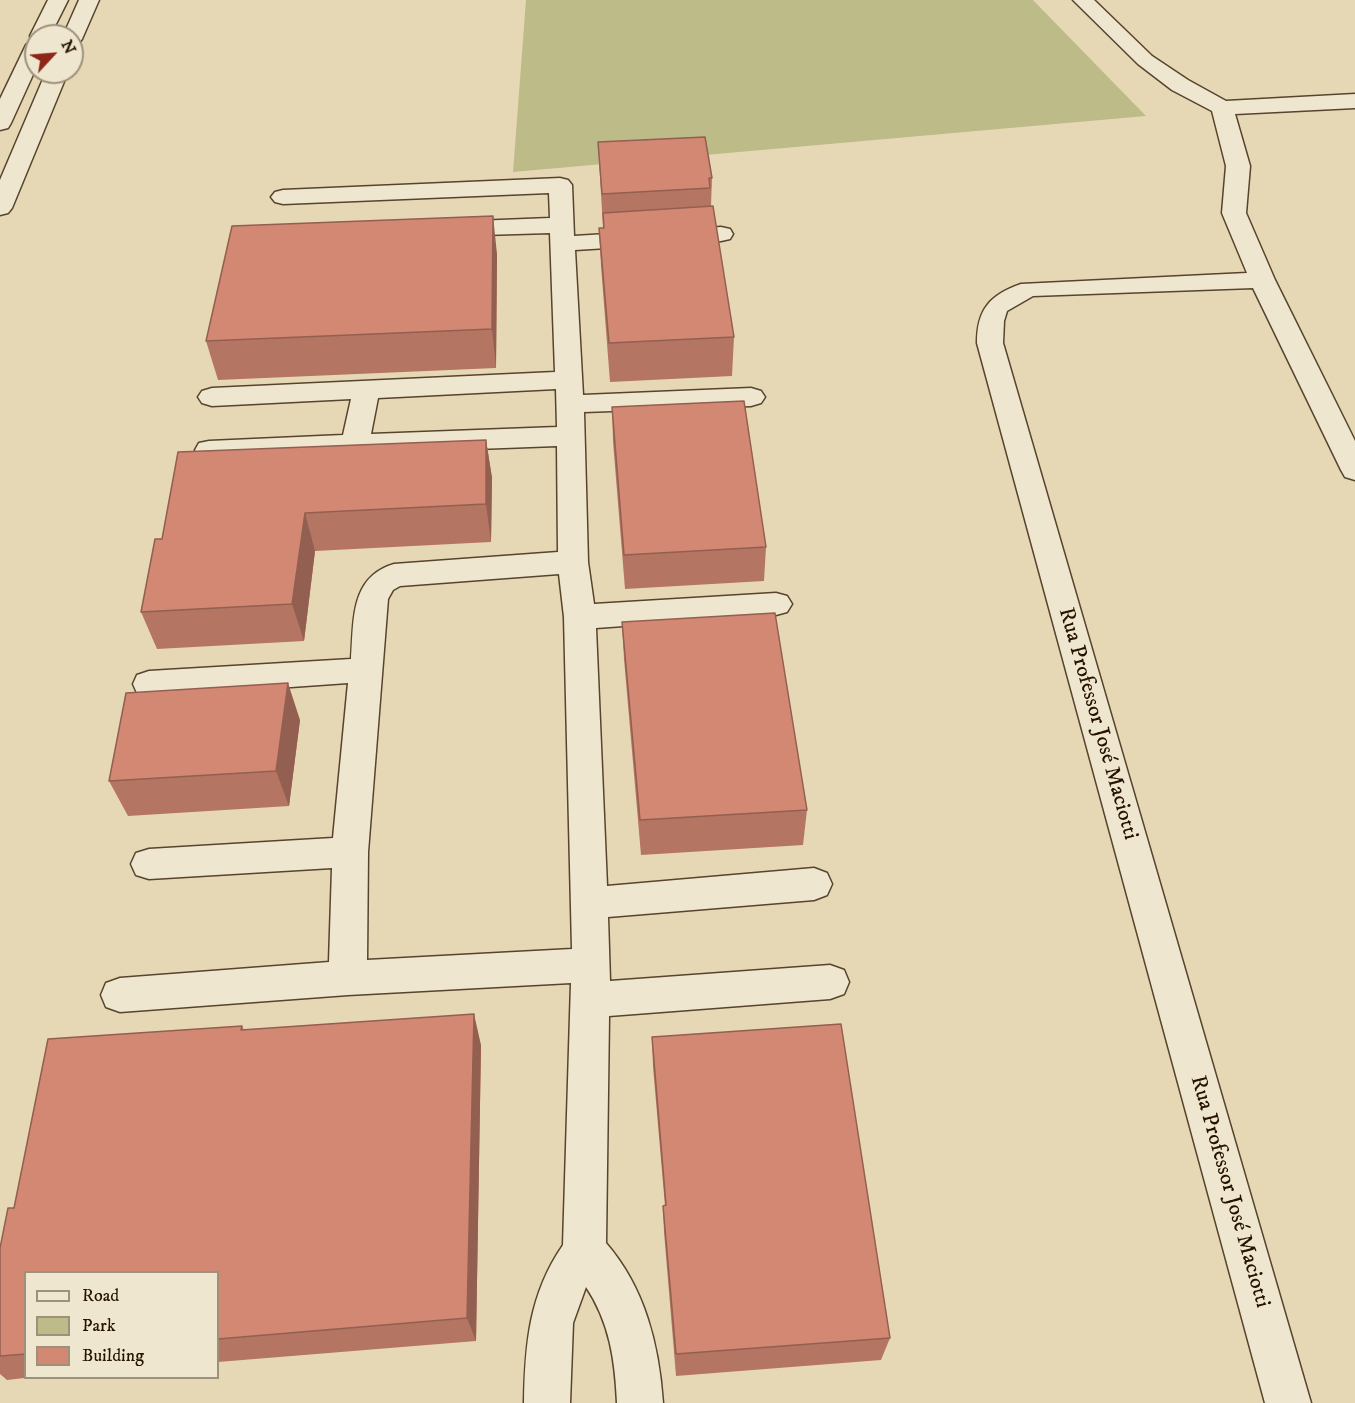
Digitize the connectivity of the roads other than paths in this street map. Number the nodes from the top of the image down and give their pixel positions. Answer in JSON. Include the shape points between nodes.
{"nodes":[{"id":1,"x":58,"y":0,"type":"edge"},
{"id":2,"x":89,"y":0,"type":"edge"},
{"id":3,"x":1083,"y":0,"type":"edge"},
{"id":4,"x":46,"y":24,"type":"edge"},
{"id":5,"x":79,"y":24,"type":"edge"},
{"id":6,"x":24,"y":66,"type":"edge"},
{"id":7,"x":52,"y":84,"type":"edge"},
{"id":8,"x":46,"y":97,"type":"junction"},
{"id":9,"x":5,"y":98,"type":"edge"},
{"id":10,"x":1355,"y":102,"type":"edge"},
{"id":11,"x":1222,"y":108,"type":"junction"},
{"id":12,"x":0,"y":123,"type":"edge"},
{"id":13,"x":283,"y":197,"type":"dead end"},
{"id":14,"x":0,"y":208,"type":"edge"},
{"id":15,"x":432,"y":230,"type":"edge"},
{"id":16,"x":561,"y":234,"type":"junction"},
{"id":17,"x":721,"y":234,"type":"dead end"},
{"id":18,"x":1262,"y":280,"type":"junction"},
{"id":19,"x":366,"y":391,"type":"junction"},
{"id":20,"x":212,"y":397,"type":"dead end"},
{"id":21,"x":751,"y":397,"type":"dead end"},
{"id":22,"x":569,"y":406,"type":"junction"},
{"id":23,"x":355,"y":444,"type":"junction"},
{"id":24,"x":209,"y":450,"type":"edge"},
{"id":25,"x":1355,"y":470,"type":"edge"},
{"id":26,"x":573,"y":562,"type":"junction"},
{"id":27,"x":776,"y":604,"type":"dead end"},
{"id":28,"x":580,"y":617,"type":"junction"},
{"id":29,"x":365,"y":670,"type":"junction"},
{"id":30,"x":149,"y":684,"type":"dead end"},
{"id":31,"x":350,"y":852,"type":"junction"},
{"id":32,"x":149,"y":864,"type":"dead end"},
{"id":33,"x":814,"y":884,"type":"dead end"},
{"id":34,"x":589,"y":903,"type":"junction"},
{"id":35,"x":348,"y":978,"type":"junction"},
{"id":36,"x":591,"y":982,"type":"junction"},
{"id":37,"x":830,"y":982,"type":"dead end"},
{"id":38,"x":120,"y":995,"type":"dead end"},
{"id":39,"x":584,"y":1251,"type":"junction"},
{"id":40,"x":548,"y":1403,"type":"edge"},
{"id":41,"x":640,"y":1403,"type":"edge"},
{"id":42,"x":1288,"y":1403,"type":"edge"}],
"edges":[{"from":1,"to":4,"type":"street"},
{"from":2,"to":5,"type":"street"},
{"from":3,"to":11,"type":"street","via":[[1145,60]]},
{"from":6,"to":9,"type":"street"},
{"from":7,"to":8,"type":"street"},
{"from":8,"to":9,"type":"street"},
{"from":8,"to":14,"type":"street"},
{"from":9,"to":12,"type":"street"},
{"from":10,"to":11,"type":"street"},
{"from":11,"to":18,"type":"street","via":[[1238,166],[1234,213]]},
{"from":13,"to":16,"type":"street","via":[[375,202],[560,185]]},
{"from":15,"to":16,"type":"street"},
{"from":16,"to":17,"type":"street"},
{"from":16,"to":22,"type":"street"},
{"from":18,"to":25,"type":"street"},
{"from":18,"to":42,"type":"street","name":"Rua Professor José Maciotti","via":[[1030,289],[1001,302],[989,325],[990,343]]},
{"from":19,"to":20,"type":"street"},
{"from":19,"to":22,"type":"street"},
{"from":19,"to":23,"type":"street"},
{"from":21,"to":22,"type":"street"},
{"from":22,"to":23,"type":"street"},
{"from":22,"to":26,"type":"street"},
{"from":23,"to":24,"type":"street"},
{"from":26,"to":28,"type":"street"},
{"from":26,"to":29,"type":"street","via":[[394,575],[382,582],[372,599]]},
{"from":27,"to":28,"type":"street"},
{"from":28,"to":34,"type":"street"},
{"from":29,"to":30,"type":"street"},
{"from":29,"to":31,"type":"street"},
{"from":31,"to":32,"type":"street"},
{"from":31,"to":35,"type":"street"},
{"from":33,"to":34,"type":"street"},
{"from":34,"to":36,"type":"street"},
{"from":35,"to":36,"type":"street"},
{"from":35,"to":38,"type":"street"},
{"from":36,"to":37,"type":"street"},
{"from":36,"to":39,"type":"street"},
{"from":39,"to":40,"type":"street","via":[[569,1272],[549,1322]]},
{"from":39,"to":41,"type":"street","via":[[606,1273],[620,1297],[639,1371]]}]}
